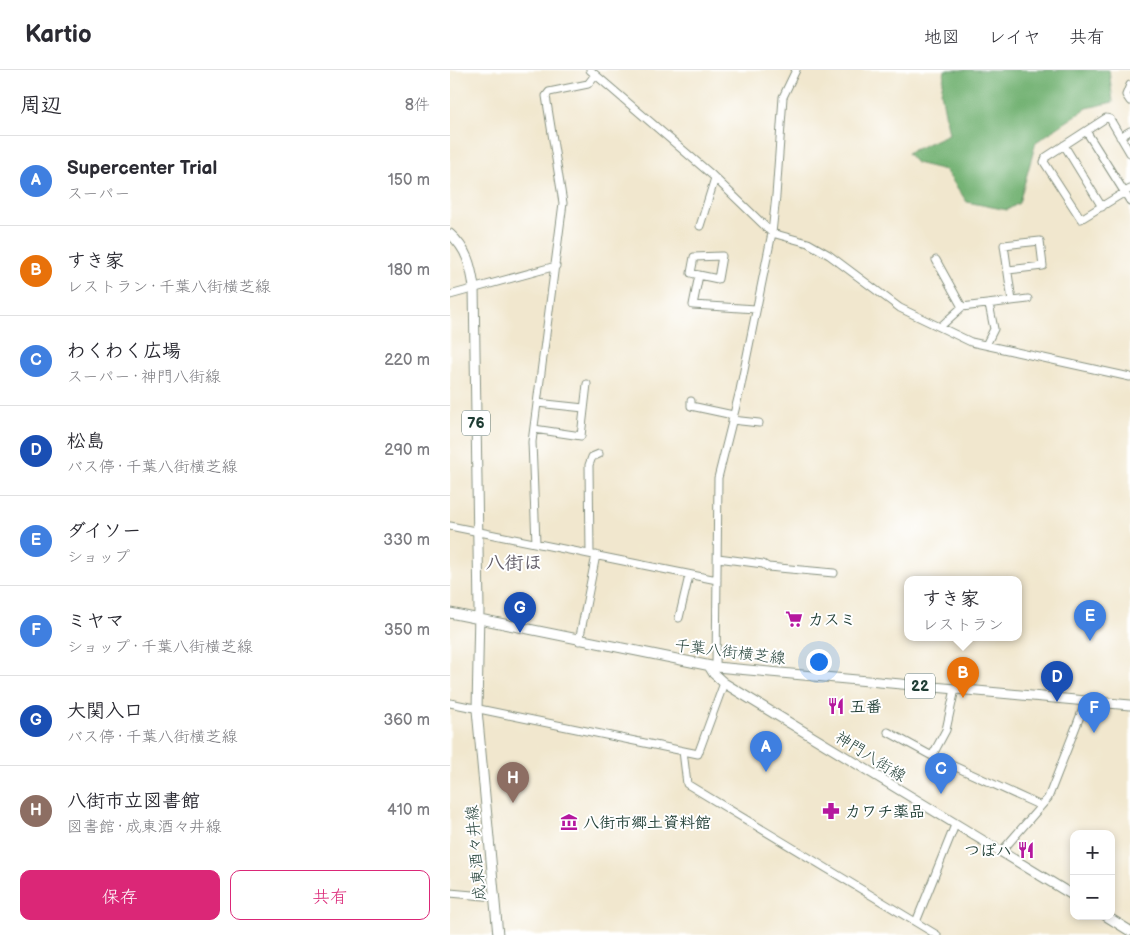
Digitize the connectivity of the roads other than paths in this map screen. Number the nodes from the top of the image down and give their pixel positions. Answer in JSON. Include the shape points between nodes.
{"nodes":[{"id":1,"x":796,"y":70,"type":"edge"},
{"id":2,"x":593,"y":73,"type":"edge"},
{"id":3,"x":1130,"y":85,"type":"edge"},
{"id":4,"x":1130,"y":101,"type":"edge"},
{"id":5,"x":1086,"y":131,"type":"junction"},
{"id":6,"x":1130,"y":131,"type":"edge"},
{"id":7,"x":1120,"y":137,"type":"junction"},
{"id":8,"x":1064,"y":146,"type":"junction"},
{"id":9,"x":1130,"y":153,"type":"edge"},
{"id":10,"x":715,"y":178,"type":"junction"},
{"id":11,"x":1127,"y":191,"type":"edge"},
{"id":12,"x":1130,"y":201,"type":"edge"},
{"id":13,"x":1102,"y":207,"type":"junction"},
{"id":14,"x":700,"y":226,"type":"dead end"},
{"id":15,"x":772,"y":233,"type":"junction"},
{"id":16,"x":450,"y":234,"type":"edge"},
{"id":17,"x":936,"y":260,"type":"dead end"},
{"id":18,"x":556,"y":266,"type":"junction"},
{"id":19,"x":1008,"y":270,"type":"junction"},
{"id":20,"x":699,"y":275,"type":"junction"},
{"id":21,"x":474,"y":287,"type":"junction"},
{"id":22,"x":450,"y":295,"type":"edge"},
{"id":23,"x":1028,"y":299,"type":"dead end"},
{"id":24,"x":1012,"y":301,"type":"junction"},
{"id":25,"x":989,"y":304,"type":"junction"},
{"id":26,"x":962,"y":307,"type":"junction"},
{"id":27,"x":756,"y":309,"type":"junction"},
{"id":28,"x":940,"y":327,"type":"junction"},
{"id":29,"x":986,"y":345,"type":"junction"},
{"id":30,"x":1130,"y":377,"type":"edge"},
{"id":31,"x":587,"y":384,"type":"dead end"},
{"id":32,"x":691,"y":401,"type":"dead end"},
{"id":33,"x":537,"y":402,"type":"junction"},
{"id":34,"x":584,"y":408,"type":"junction"},
{"id":35,"x":733,"y":417,"type":"junction"},
{"id":36,"x":759,"y":423,"type":"dead end"},
{"id":37,"x":534,"y":429,"type":"junction"},
{"id":38,"x":599,"y":454,"type":"dead end"},
{"id":39,"x":450,"y":526,"type":"edge"},
{"id":40,"x":478,"y":532,"type":"junction"},
{"id":41,"x":536,"y":543,"type":"junction"},
{"id":42,"x":593,"y":555,"type":"junction"},
{"id":43,"x":718,"y":558,"type":"junction"},
{"id":44,"x":834,"y":573,"type":"dead end"},
{"id":45,"x":689,"y":576,"type":"junction"},
{"id":46,"x":717,"y":580,"type":"junction"},
{"id":47,"x":450,"y":614,"type":"edge"},
{"id":48,"x":679,"y":618,"type":"dead end"},
{"id":49,"x":478,"y":619,"type":"junction"},
{"id":50,"x":579,"y":640,"type":"junction"},
{"id":51,"x":713,"y":667,"type":"junction"},
{"id":52,"x":724,"y":683,"type":"junction"},
{"id":53,"x":955,"y":689,"type":"junction"},
{"id":54,"x":1086,"y":701,"type":"junction"},
{"id":55,"x":450,"y":703,"type":"edge"},
{"id":56,"x":1130,"y":705,"type":"edge"},
{"id":57,"x":477,"y":710,"type":"junction"},
{"id":58,"x":888,"y":732,"type":"dead end"},
{"id":59,"x":683,"y":751,"type":"junction"},
{"id":60,"x":932,"y":756,"type":"junction"},
{"id":61,"x":1041,"y":806,"type":"junction"},
{"id":62,"x":955,"y":825,"type":"junction"},
{"id":63,"x":1001,"y":852,"type":"junction"},
{"id":64,"x":450,"y":893,"type":"edge"},
{"id":65,"x":1070,"y":894,"type":"edge"},
{"id":66,"x":494,"y":897,"type":"junction"},
{"id":67,"x":1112,"y":920,"type":"edge"},
{"id":68,"x":916,"y":922,"type":"junction"},
{"id":69,"x":1130,"y":931,"type":"edge"},
{"id":70,"x":498,"y":935,"type":"edge"},
{"id":71,"x":937,"y":935,"type":"edge"}],
"edges":[{"from":1,"to":15,"type":"street","via":[[783,97]]},
{"from":2,"to":10,"type":"street"},
{"from":2,"to":18,"type":"street","via":[[588,84],[549,92],[546,96],[562,203]]},
{"from":3,"to":4,"type":"street","via":[[1126,95]]},
{"from":5,"to":7,"type":"street","via":[[1106,118],[1110,119]]},
{"from":5,"to":8,"type":"street"},
{"from":5,"to":11,"type":"street"},
{"from":6,"to":7,"type":"street"},
{"from":7,"to":9,"type":"street"},
{"from":8,"to":13,"type":"street"},
{"from":8,"to":13,"type":"street","via":[[1046,157],[1045,165],[1081,219]]},
{"from":10,"to":14,"type":"street"},
{"from":10,"to":15,"type":"street"},
{"from":11,"to":12,"type":"street"},
{"from":11,"to":13,"type":"street"},
{"from":15,"to":27,"type":"street"},
{"from":15,"to":28,"type":"street","via":[[808,243],[900,308]]},
{"from":16,"to":21,"type":"main road","number":"76","via":[[472,266]]},
{"from":17,"to":26,"type":"street"},
{"from":18,"to":21,"type":"street"},
{"from":18,"to":33,"type":"street"},
{"from":19,"to":19,"type":"street","via":[[1004,246],[1040,241],[1043,266]]},
{"from":19,"to":24,"type":"street"},
{"from":20,"to":20,"type":"street","via":[[718,279],[722,256],[694,256],[691,273]]},
{"from":20,"to":27,"type":"street","via":[[693,305]]},
{"from":21,"to":22,"type":"street"},
{"from":21,"to":40,"type":"main road","number":"76"},
{"from":23,"to":24,"type":"street"},
{"from":24,"to":25,"type":"street"},
{"from":25,"to":26,"type":"street"},
{"from":25,"to":29,"type":"street","via":[[994,329]]},
{"from":26,"to":28,"type":"street"},
{"from":27,"to":35,"type":"street"},
{"from":28,"to":29,"type":"street","via":[[971,342]]},
{"from":29,"to":30,"type":"street"},
{"from":31,"to":34,"type":"street"},
{"from":32,"to":35,"type":"street","via":[[690,406]]},
{"from":33,"to":34,"type":"street"},
{"from":33,"to":37,"type":"street"},
{"from":34,"to":37,"type":"street","via":[[581,436]]},
{"from":35,"to":36,"type":"street"},
{"from":35,"to":43,"type":"street","via":[[718,478]]},
{"from":37,"to":41,"type":"street"},
{"from":38,"to":42,"type":"street","via":[[592,457],[589,465]]},
{"from":39,"to":40,"type":"street"},
{"from":40,"to":41,"type":"street"},
{"from":40,"to":49,"type":"main road","number":"76"},
{"from":41,"to":42,"type":"street"},
{"from":42,"to":45,"type":"street"},
{"from":42,"to":50,"type":"street"},
{"from":43,"to":44,"type":"street","via":[[768,567]]},
{"from":43,"to":46,"type":"street"},
{"from":45,"to":46,"type":"street"},
{"from":45,"to":48,"type":"street"},
{"from":46,"to":51,"type":"street"},
{"from":47,"to":49,"type":"main road","name":"千葉八街横芝線","number":"22"},
{"from":49,"to":50,"type":"main road","name":"千葉八街横芝線","number":"22"},
{"from":49,"to":57,"type":"main road","name":"成東酒々井線","number":"76"},
{"from":50,"to":51,"type":"main road","name":"千葉八街横芝線","number":"22"},
{"from":51,"to":52,"type":"main road","name":"神門八街線","via":[[714,674]]},
{"from":51,"to":53,"type":"main road","name":"千葉八街横芝線","number":"22"},
{"from":52,"to":59,"type":"street","via":[[698,754]]},
{"from":52,"to":62,"type":"main road","name":"神門八街線"},
{"from":53,"to":54,"type":"main road","name":"千葉八街横芝線","number":"22"},
{"from":53,"to":60,"type":"street","via":[[946,730]]},
{"from":54,"to":56,"type":"main road","name":"千葉八街横芝線","number":"22"},
{"from":54,"to":61,"type":"street","via":[[1048,798]]},
{"from":55,"to":57,"type":"street"},
{"from":57,"to":59,"type":"street"},
{"from":57,"to":66,"type":"main road","name":"成東酒々井線","number":"76"},
{"from":58,"to":60,"type":"street"},
{"from":59,"to":68,"type":"street","via":[[687,784]]},
{"from":60,"to":61,"type":"street"},
{"from":61,"to":63,"type":"street"},
{"from":62,"to":63,"type":"main road","name":"神門八街線"},
{"from":62,"to":68,"type":"street"},
{"from":63,"to":65,"type":"main road","name":"神門八街線"},
{"from":64,"to":66,"type":"street"},
{"from":66,"to":70,"type":"main road","name":"成東酒々井線","number":"76"},
{"from":67,"to":69,"type":"main road"},
{"from":68,"to":71,"type":"street"}]}
